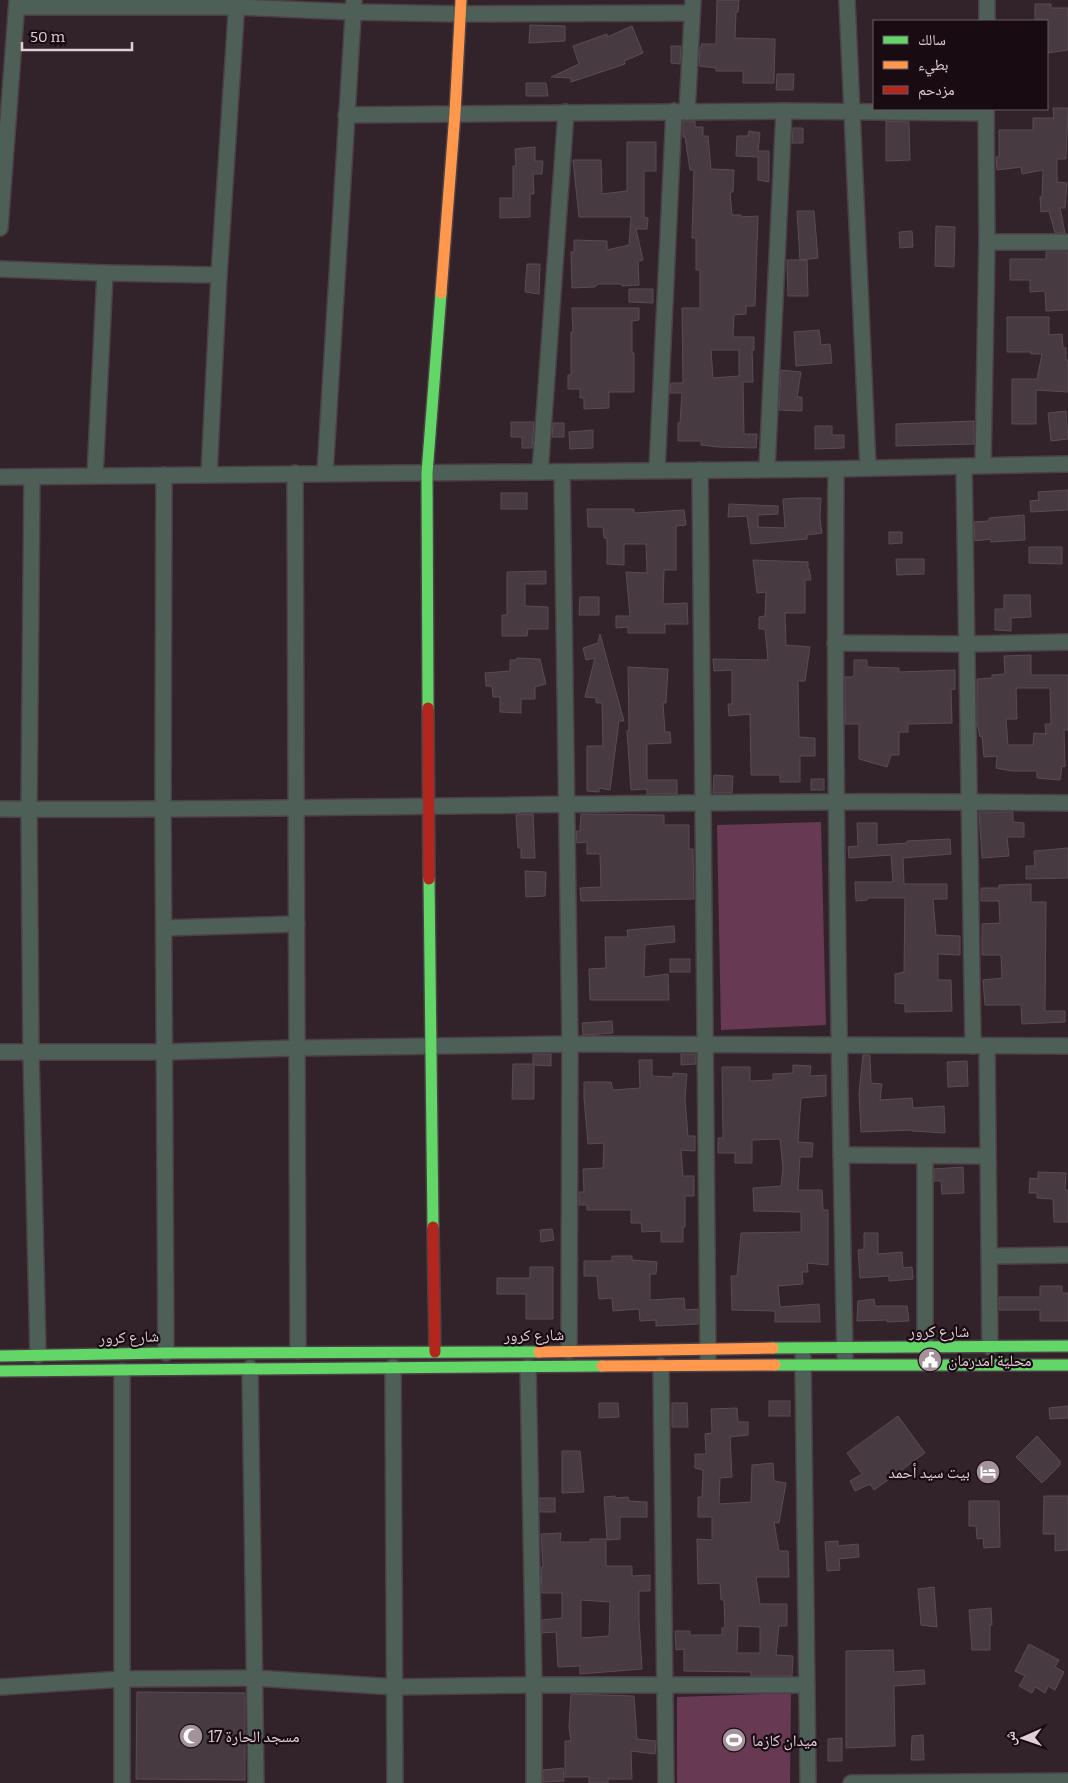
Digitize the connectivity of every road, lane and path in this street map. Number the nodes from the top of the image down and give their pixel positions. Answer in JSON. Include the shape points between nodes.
{"nodes":[{"id":1,"x":847,"y":0,"type":"edge"},
{"id":2,"x":987,"y":0,"type":"edge"},
{"id":3,"x":17,"y":3,"type":"edge"},
{"id":4,"x":136,"y":4,"type":"edge"},
{"id":5,"x":237,"y":4,"type":"edge"},
{"id":6,"x":354,"y":6,"type":"edge"},
{"id":7,"x":692,"y":6,"type":"edge"},
{"id":8,"x":461,"y":7,"type":"edge"},
{"id":9,"x":579,"y":7,"type":"edge"},
{"id":10,"x":987,"y":20,"type":"edge"},
{"id":11,"x":784,"y":111,"type":"junction"},
{"id":12,"x":852,"y":111,"type":"junction"},
{"id":13,"x":986,"y":111,"type":"edge"},
{"id":14,"x":455,"y":112,"type":"junction"},
{"id":15,"x":566,"y":112,"type":"junction"},
{"id":16,"x":681,"y":112,"type":"junction"},
{"id":17,"x":346,"y":115,"type":"junction"},
{"id":18,"x":0,"y":228,"type":"edge"},
{"id":19,"x":987,"y":242,"type":"junction"},
{"id":20,"x":1068,"y":242,"type":"edge"},
{"id":21,"x":0,"y":269,"type":"edge"},
{"id":22,"x":105,"y":273,"type":"junction"},
{"id":23,"x":218,"y":275,"type":"junction"},
{"id":24,"x":1068,"y":464,"type":"edge"},
{"id":25,"x":983,"y":465,"type":"junction"},
{"id":26,"x":964,"y":466,"type":"junction"},
{"id":27,"x":767,"y":468,"type":"junction"},
{"id":28,"x":868,"y":468,"type":"junction"},
{"id":29,"x":836,"y":469,"type":"junction"},
{"id":30,"x":657,"y":470,"type":"junction"},
{"id":31,"x":700,"y":470,"type":"junction"},
{"id":32,"x":540,"y":472,"type":"junction"},
{"id":33,"x":562,"y":472,"type":"junction"},
{"id":34,"x":294,"y":473,"type":"junction"},
{"id":35,"x":324,"y":473,"type":"junction"},
{"id":36,"x":427,"y":473,"type":"junction"},
{"id":37,"x":209,"y":474,"type":"junction"},
{"id":38,"x":164,"y":475,"type":"junction"},
{"id":39,"x":95,"y":476,"type":"junction"},
{"id":40,"x":0,"y":477,"type":"edge"},
{"id":41,"x":32,"y":477,"type":"junction"},
{"id":42,"x":1068,"y":642,"type":"edge"},
{"id":43,"x":835,"y":643,"type":"junction"},
{"id":44,"x":968,"y":644,"type":"junction"},
{"id":45,"x":836,"y":802,"type":"junction"},
{"id":46,"x":969,"y":802,"type":"junction"},
{"id":47,"x":703,"y":803,"type":"junction"},
{"id":48,"x":1068,"y":803,"type":"edge"},
{"id":49,"x":566,"y":805,"type":"junction"},
{"id":50,"x":429,"y":806,"type":"junction"},
{"id":51,"x":296,"y":808,"type":"junction"},
{"id":52,"x":0,"y":809,"type":"edge"},
{"id":53,"x":29,"y":809,"type":"junction"},
{"id":54,"x":163,"y":809,"type":"junction"},
{"id":55,"x":297,"y":924,"type":"junction"},
{"id":56,"x":164,"y":928,"type":"junction"},
{"id":57,"x":570,"y":1044,"type":"junction"},
{"id":58,"x":706,"y":1044,"type":"junction"},
{"id":59,"x":430,"y":1046,"type":"junction"},
{"id":60,"x":839,"y":1046,"type":"junction"},
{"id":61,"x":980,"y":1046,"type":"junction"},
{"id":62,"x":1068,"y":1046,"type":"edge"},
{"id":63,"x":297,"y":1048,"type":"junction"},
{"id":64,"x":0,"y":1052,"type":"edge"},
{"id":65,"x":165,"y":1052,"type":"junction"},
{"id":66,"x":31,"y":1053,"type":"junction"},
{"id":67,"x":841,"y":1155,"type":"junction"},
{"id":68,"x":925,"y":1156,"type":"junction"},
{"id":69,"x":988,"y":1156,"type":"junction"},
{"id":70,"x":1068,"y":1255,"type":"edge"},
{"id":71,"x":989,"y":1256,"type":"junction"},
{"id":72,"x":1068,"y":1346,"type":"edge"},
{"id":73,"x":845,"y":1347,"type":"junction"},
{"id":74,"x":925,"y":1347,"type":"junction"},
{"id":75,"x":990,"y":1347,"type":"junction"},
{"id":76,"x":803,"y":1348,"type":"junction"},
{"id":77,"x":966,"y":1348,"type":"junction"},
{"id":78,"x":708,"y":1350,"type":"junction"},
{"id":79,"x":569,"y":1351,"type":"junction"},
{"id":80,"x":166,"y":1352,"type":"junction"},
{"id":81,"x":298,"y":1352,"type":"junction"},
{"id":82,"x":436,"y":1352,"type":"junction"},
{"id":83,"x":38,"y":1355,"type":"junction"},
{"id":84,"x":0,"y":1356,"type":"edge"},
{"id":85,"x":803,"y":1365,"type":"junction"},
{"id":86,"x":846,"y":1365,"type":"junction"},
{"id":87,"x":1068,"y":1365,"type":"edge"},
{"id":88,"x":661,"y":1366,"type":"junction"},
{"id":89,"x":708,"y":1366,"type":"junction"},
{"id":90,"x":967,"y":1366,"type":"junction"},
{"id":91,"x":393,"y":1367,"type":"junction"},
{"id":92,"x":528,"y":1367,"type":"junction"},
{"id":93,"x":250,"y":1368,"type":"junction"},
{"id":94,"x":122,"y":1371,"type":"junction"},
{"id":95,"x":0,"y":1372,"type":"edge"},
{"id":96,"x":123,"y":1678,"type":"junction"},
{"id":97,"x":255,"y":1678,"type":"junction"},
{"id":98,"x":534,"y":1685,"type":"junction"},
{"id":99,"x":666,"y":1685,"type":"junction"},
{"id":100,"x":807,"y":1685,"type":"junction"},
{"id":101,"x":395,"y":1686,"type":"junction"},
{"id":102,"x":0,"y":1687,"type":"edge"},
{"id":103,"x":1068,"y":1781,"type":"edge"},
{"id":104,"x":928,"y":1782,"type":"edge"},
{"id":105,"x":122,"y":1783,"type":"edge"},
{"id":106,"x":256,"y":1783,"type":"edge"},
{"id":107,"x":395,"y":1783,"type":"edge"},
{"id":108,"x":534,"y":1783,"type":"edge"},
{"id":109,"x":666,"y":1783,"type":"edge"},
{"id":110,"x":808,"y":1783,"type":"edge"},
{"id":111,"x":850,"y":1783,"type":"edge"}],
"edges":[{"from":1,"to":12,"type":"street"},
{"from":2,"to":10,"type":"street"},
{"from":3,"to":4,"type":"street"},
{"from":3,"to":18,"type":"street"},
{"from":4,"to":5,"type":"street"},
{"from":5,"to":6,"type":"street"},
{"from":5,"to":23,"type":"street"},
{"from":6,"to":8,"type":"street"},
{"from":6,"to":17,"type":"street"},
{"from":7,"to":9,"type":"street"},
{"from":7,"to":16,"type":"street"},
{"from":8,"to":9,"type":"street"},
{"from":8,"to":14,"type":"main road"},
{"from":11,"to":12,"type":"street"},
{"from":11,"to":16,"type":"street"},
{"from":11,"to":27,"type":"street"},
{"from":12,"to":13,"type":"street"},
{"from":12,"to":28,"type":"street"},
{"from":13,"to":19,"type":"street"},
{"from":14,"to":15,"type":"street"},
{"from":14,"to":17,"type":"street"},
{"from":14,"to":36,"type":"main road"},
{"from":15,"to":16,"type":"street"},
{"from":15,"to":32,"type":"street"},
{"from":16,"to":30,"type":"street"},
{"from":17,"to":35,"type":"street"},
{"from":19,"to":20,"type":"street"},
{"from":19,"to":25,"type":"street"},
{"from":21,"to":22,"type":"street"},
{"from":22,"to":23,"type":"street"},
{"from":22,"to":39,"type":"street"},
{"from":23,"to":37,"type":"street"},
{"from":24,"to":25,"type":"street"},
{"from":25,"to":26,"type":"street"},
{"from":26,"to":28,"type":"street"},
{"from":26,"to":44,"type":"street"},
{"from":27,"to":29,"type":"street"},
{"from":27,"to":31,"type":"street"},
{"from":28,"to":29,"type":"street"},
{"from":29,"to":43,"type":"street"},
{"from":30,"to":31,"type":"street"},
{"from":30,"to":33,"type":"street"},
{"from":31,"to":47,"type":"street"},
{"from":32,"to":33,"type":"street"},
{"from":32,"to":36,"type":"street"},
{"from":33,"to":49,"type":"street"},
{"from":34,"to":35,"type":"street"},
{"from":34,"to":37,"type":"street"},
{"from":34,"to":51,"type":"street"},
{"from":35,"to":36,"type":"street"},
{"from":36,"to":50,"type":"main road"},
{"from":37,"to":38,"type":"street"},
{"from":38,"to":39,"type":"street"},
{"from":38,"to":54,"type":"street"},
{"from":39,"to":41,"type":"street"},
{"from":40,"to":41,"type":"street"},
{"from":41,"to":53,"type":"street"},
{"from":42,"to":44,"type":"street"},
{"from":43,"to":44,"type":"street"},
{"from":43,"to":45,"type":"street"},
{"from":44,"to":46,"type":"street"},
{"from":45,"to":46,"type":"street"},
{"from":45,"to":47,"type":"street"},
{"from":45,"to":60,"type":"street"},
{"from":46,"to":48,"type":"street"},
{"from":46,"to":61,"type":"street"},
{"from":47,"to":49,"type":"street"},
{"from":47,"to":58,"type":"street"},
{"from":49,"to":50,"type":"street"},
{"from":49,"to":57,"type":"street"},
{"from":50,"to":51,"type":"street"},
{"from":50,"to":59,"type":"main road"},
{"from":51,"to":54,"type":"street"},
{"from":51,"to":55,"type":"street"},
{"from":52,"to":53,"type":"street"},
{"from":53,"to":54,"type":"street"},
{"from":53,"to":66,"type":"street"},
{"from":54,"to":56,"type":"street"},
{"from":55,"to":56,"type":"street"},
{"from":55,"to":63,"type":"street"},
{"from":56,"to":65,"type":"street"},
{"from":57,"to":58,"type":"street"},
{"from":57,"to":59,"type":"street"},
{"from":57,"to":79,"type":"street"},
{"from":58,"to":60,"type":"street"},
{"from":58,"to":78,"type":"street"},
{"from":59,"to":63,"type":"street"},
{"from":59,"to":82,"type":"main road"},
{"from":60,"to":61,"type":"street"},
{"from":60,"to":67,"type":"street"},
{"from":61,"to":62,"type":"street"},
{"from":61,"to":69,"type":"street"},
{"from":63,"to":65,"type":"street"},
{"from":63,"to":81,"type":"street"},
{"from":64,"to":66,"type":"street"},
{"from":65,"to":66,"type":"street"},
{"from":65,"to":80,"type":"street"},
{"from":66,"to":83,"type":"street"},
{"from":67,"to":68,"type":"street"},
{"from":67,"to":73,"type":"street"},
{"from":68,"to":69,"type":"street"},
{"from":68,"to":74,"type":"street"},
{"from":69,"to":71,"type":"street"},
{"from":70,"to":71,"type":"street"},
{"from":71,"to":75,"type":"street"},
{"from":72,"to":75,"type":"main road","name":"شارع كرور"},
{"from":73,"to":74,"type":"main road","name":"شارع كرور"},
{"from":73,"to":76,"type":"main road","name":"شارع كرور"},
{"from":73,"to":86,"type":"street"},
{"from":74,"to":77,"type":"main road","name":"شارع كرور"},
{"from":75,"to":77,"type":"main road","name":"شارع كرور"},
{"from":76,"to":78,"type":"main road","name":"شارع كرور"},
{"from":76,"to":85,"type":"street"},
{"from":77,"to":90,"type":"main road"},
{"from":78,"to":79,"type":"main road","name":"شارع كرور"},
{"from":78,"to":89,"type":"street"},
{"from":79,"to":82,"type":"main road","name":"شارع كرور"},
{"from":80,"to":81,"type":"main road","name":"شارع كرور"},
{"from":80,"to":83,"type":"main road","name":"شارع كرور"},
{"from":81,"to":82,"type":"main road","name":"شارع كرور"},
{"from":83,"to":84,"type":"main road","name":"شارع كرور"},
{"from":85,"to":86,"type":"main road","name":"شارع كرور"},
{"from":85,"to":89,"type":"main road","name":"شارع كرور"},
{"from":85,"to":100,"type":"street"},
{"from":86,"to":90,"type":"main road","name":"شارع كرور"},
{"from":87,"to":90,"type":"main road","name":"شارع كرور"},
{"from":88,"to":89,"type":"main road","name":"شارع كرور"},
{"from":88,"to":92,"type":"main road","name":"شارع كرور"},
{"from":88,"to":99,"type":"street"},
{"from":91,"to":92,"type":"main road","name":"شارع كرور"},
{"from":91,"to":93,"type":"main road","name":"شارع كرور"},
{"from":91,"to":101,"type":"street"},
{"from":92,"to":98,"type":"street"},
{"from":93,"to":94,"type":"main road","name":"شارع كرور"},
{"from":93,"to":97,"type":"street"},
{"from":94,"to":95,"type":"main road","name":"شارع كرور"},
{"from":94,"to":96,"type":"street"},
{"from":96,"to":97,"type":"street"},
{"from":96,"to":102,"type":"street"},
{"from":96,"to":105,"type":"street"},
{"from":97,"to":101,"type":"street"},
{"from":97,"to":106,"type":"street"},
{"from":98,"to":99,"type":"street"},
{"from":98,"to":101,"type":"street"},
{"from":98,"to":108,"type":"street"},
{"from":99,"to":100,"type":"street"},
{"from":99,"to":109,"type":"street"},
{"from":100,"to":110,"type":"street"},
{"from":101,"to":107,"type":"street"},
{"from":103,"to":104,"type":"street"},
{"from":104,"to":111,"type":"street"}]}
